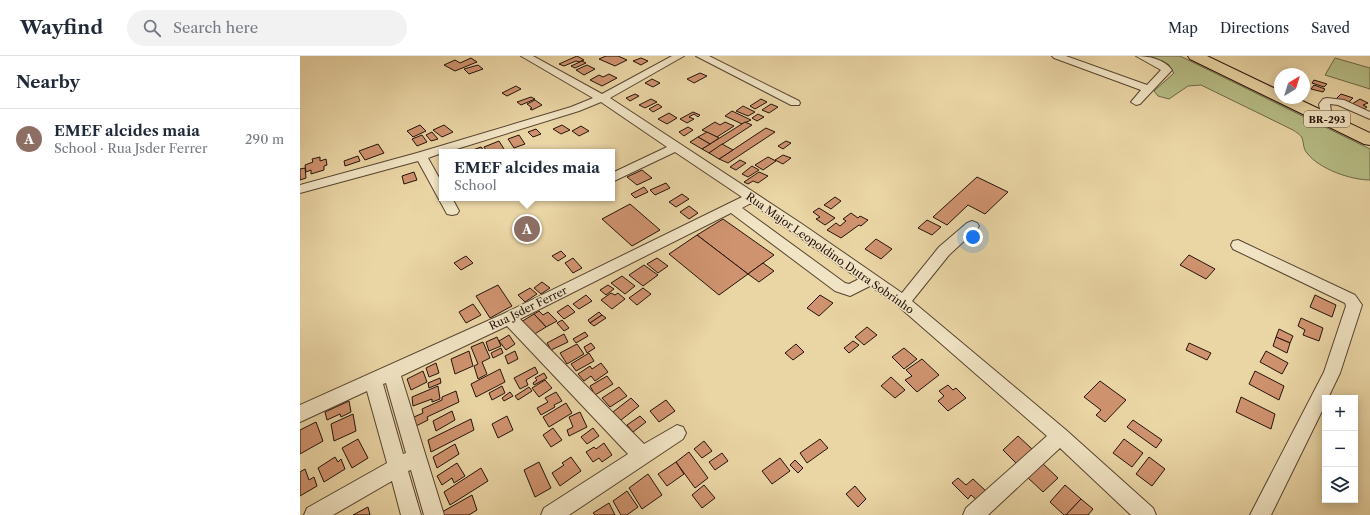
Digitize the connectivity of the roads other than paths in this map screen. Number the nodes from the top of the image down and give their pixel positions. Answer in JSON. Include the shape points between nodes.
{"nodes":[{"id":1,"x":526,"y":56,"type":"edge"},
{"id":2,"x":678,"y":56,"type":"edge"},
{"id":3,"x":701,"y":56,"type":"edge"},
{"id":4,"x":1057,"y":56,"type":"edge"},
{"id":5,"x":1141,"y":56,"type":"edge"},
{"id":6,"x":1195,"y":56,"type":"edge"},
{"id":7,"x":1148,"y":89,"type":"junction"},
{"id":8,"x":1274,"y":94,"type":"edge"},
{"id":9,"x":602,"y":98,"type":"junction"},
{"id":10,"x":1136,"y":102,"type":"dead end"},
{"id":11,"x":795,"y":103,"type":"dead end"},
{"id":12,"x":1295,"y":104,"type":"edge"},
{"id":13,"x":1370,"y":116,"type":"edge"},
{"id":14,"x":1326,"y":119,"type":"junction"},
{"id":15,"x":1370,"y":140,"type":"edge"},
{"id":16,"x":676,"y":147,"type":"junction"},
{"id":17,"x":443,"y":149,"type":"edge"},
{"id":18,"x":439,"y":150,"type":"edge"},
{"id":19,"x":420,"y":156,"type":"junction"},
{"id":20,"x":615,"y":177,"type":"edge"},
{"id":21,"x":300,"y":189,"type":"edge"},
{"id":22,"x":439,"y":189,"type":"edge"},
{"id":23,"x":752,"y":197,"type":"junction"},
{"id":24,"x":447,"y":201,"type":"edge"},
{"id":25,"x":732,"y":207,"type":"junction"},
{"id":26,"x":452,"y":211,"type":"dead end"},
{"id":27,"x":972,"y":226,"type":"dead end"},
{"id":28,"x":797,"y":227,"type":"junction"},
{"id":29,"x":777,"y":240,"type":"junction"},
{"id":30,"x":822,"y":244,"type":"junction"},
{"id":31,"x":1238,"y":245,"type":"dead end"},
{"id":32,"x":801,"y":258,"type":"junction"},
{"id":33,"x":871,"y":279,"type":"junction"},
{"id":34,"x":903,"y":302,"type":"junction"},
{"id":35,"x":510,"y":318,"type":"junction"},
{"id":36,"x":391,"y":372,"type":"junction"},
{"id":37,"x":373,"y":380,"type":"junction"},
{"id":38,"x":300,"y":414,"type":"edge"},
{"id":39,"x":677,"y":433,"type":"dead end"},
{"id":40,"x":1060,"y":436,"type":"junction"},
{"id":41,"x":642,"y":455,"type":"junction"},
{"id":42,"x":417,"y":457,"type":"junction"},
{"id":43,"x":398,"y":467,"type":"junction"},
{"id":44,"x":432,"y":514,"type":"edge"},
{"id":45,"x":314,"y":515,"type":"edge"},
{"id":46,"x":411,"y":515,"type":"edge"},
{"id":47,"x":551,"y":515,"type":"edge"},
{"id":48,"x":973,"y":515,"type":"edge"},
{"id":49,"x":1146,"y":515,"type":"edge"},
{"id":50,"x":1260,"y":515,"type":"edge"}],
"edges":[{"from":1,"to":9,"type":"street","name":"Rua Major Leopoldino Dutra Sobrinho"},
{"from":2,"to":9,"type":"street"},
{"from":3,"to":11,"type":"street"},
{"from":4,"to":7,"type":"street"},
{"from":5,"to":7,"type":"street","via":[[1166,70]]},
{"from":6,"to":8,"type":"highway"},
{"from":7,"to":10,"type":"street"},
{"from":9,"to":16,"type":"street","name":"Rua Major Leopoldino Dutra Sobrinho"},
{"from":9,"to":17,"type":"street","via":[[556,115]]},
{"from":12,"to":14,"type":"highway","number":"BR-293"},
{"from":13,"to":14,"type":"street","via":[[1340,102],[1327,101],[1324,104]]},
{"from":14,"to":15,"type":"highway","number":"BR-293"},
{"from":16,"to":20,"type":"street"},
{"from":16,"to":23,"type":"street","name":"Rua Major Leopoldino Dutra Sobrinho"},
{"from":18,"to":19,"type":"street"},
{"from":19,"to":21,"type":"street"},
{"from":19,"to":22,"type":"street"},
{"from":23,"to":25,"type":"street","name":"Rua Jsder Ferrer"},
{"from":23,"to":28,"type":"street","name":"Rua Major Leopoldino Dutra Sobrinho"},
{"from":24,"to":26,"type":"street"},
{"from":25,"to":29,"type":"street"},
{"from":25,"to":35,"type":"street","name":"Rua Jsder Ferrer"},
{"from":27,"to":34,"type":"street","via":[[944,251]]},
{"from":28,"to":29,"type":"street"},
{"from":28,"to":30,"type":"street","name":"Rua Major Leopoldino Dutra Sobrinho"},
{"from":29,"to":32,"type":"street"},
{"from":30,"to":32,"type":"street"},
{"from":30,"to":33,"type":"street","name":"Rua Major Leopoldino Dutra Sobrinho"},
{"from":31,"to":50,"type":"street","via":[[1350,298],[1354,305],[1332,373]]},
{"from":32,"to":33,"type":"street","via":[[845,289],[850,290]]},
{"from":33,"to":34,"type":"street","name":"Rua Major Leopoldino Dutra Sobrinho"},
{"from":34,"to":40,"type":"street","name":"Rua Major Leopoldino Dutra Sobrinho"},
{"from":35,"to":36,"type":"street","name":"Rua Jsder Ferrer"},
{"from":35,"to":41,"type":"street"},
{"from":36,"to":37,"type":"street","name":"Rua Jsder Ferrer"},
{"from":36,"to":42,"type":"street"},
{"from":37,"to":38,"type":"street","name":"Rua Jsder Ferrer"},
{"from":37,"to":43,"type":"street"},
{"from":39,"to":41,"type":"street"},
{"from":40,"to":48,"type":"street"},
{"from":40,"to":49,"type":"street","name":"Rua Major Leopoldino Dutra Sobrinho"},
{"from":41,"to":47,"type":"street"},
{"from":42,"to":43,"type":"street"},
{"from":42,"to":44,"type":"street"},
{"from":43,"to":45,"type":"street"},
{"from":43,"to":46,"type":"street"}]}
